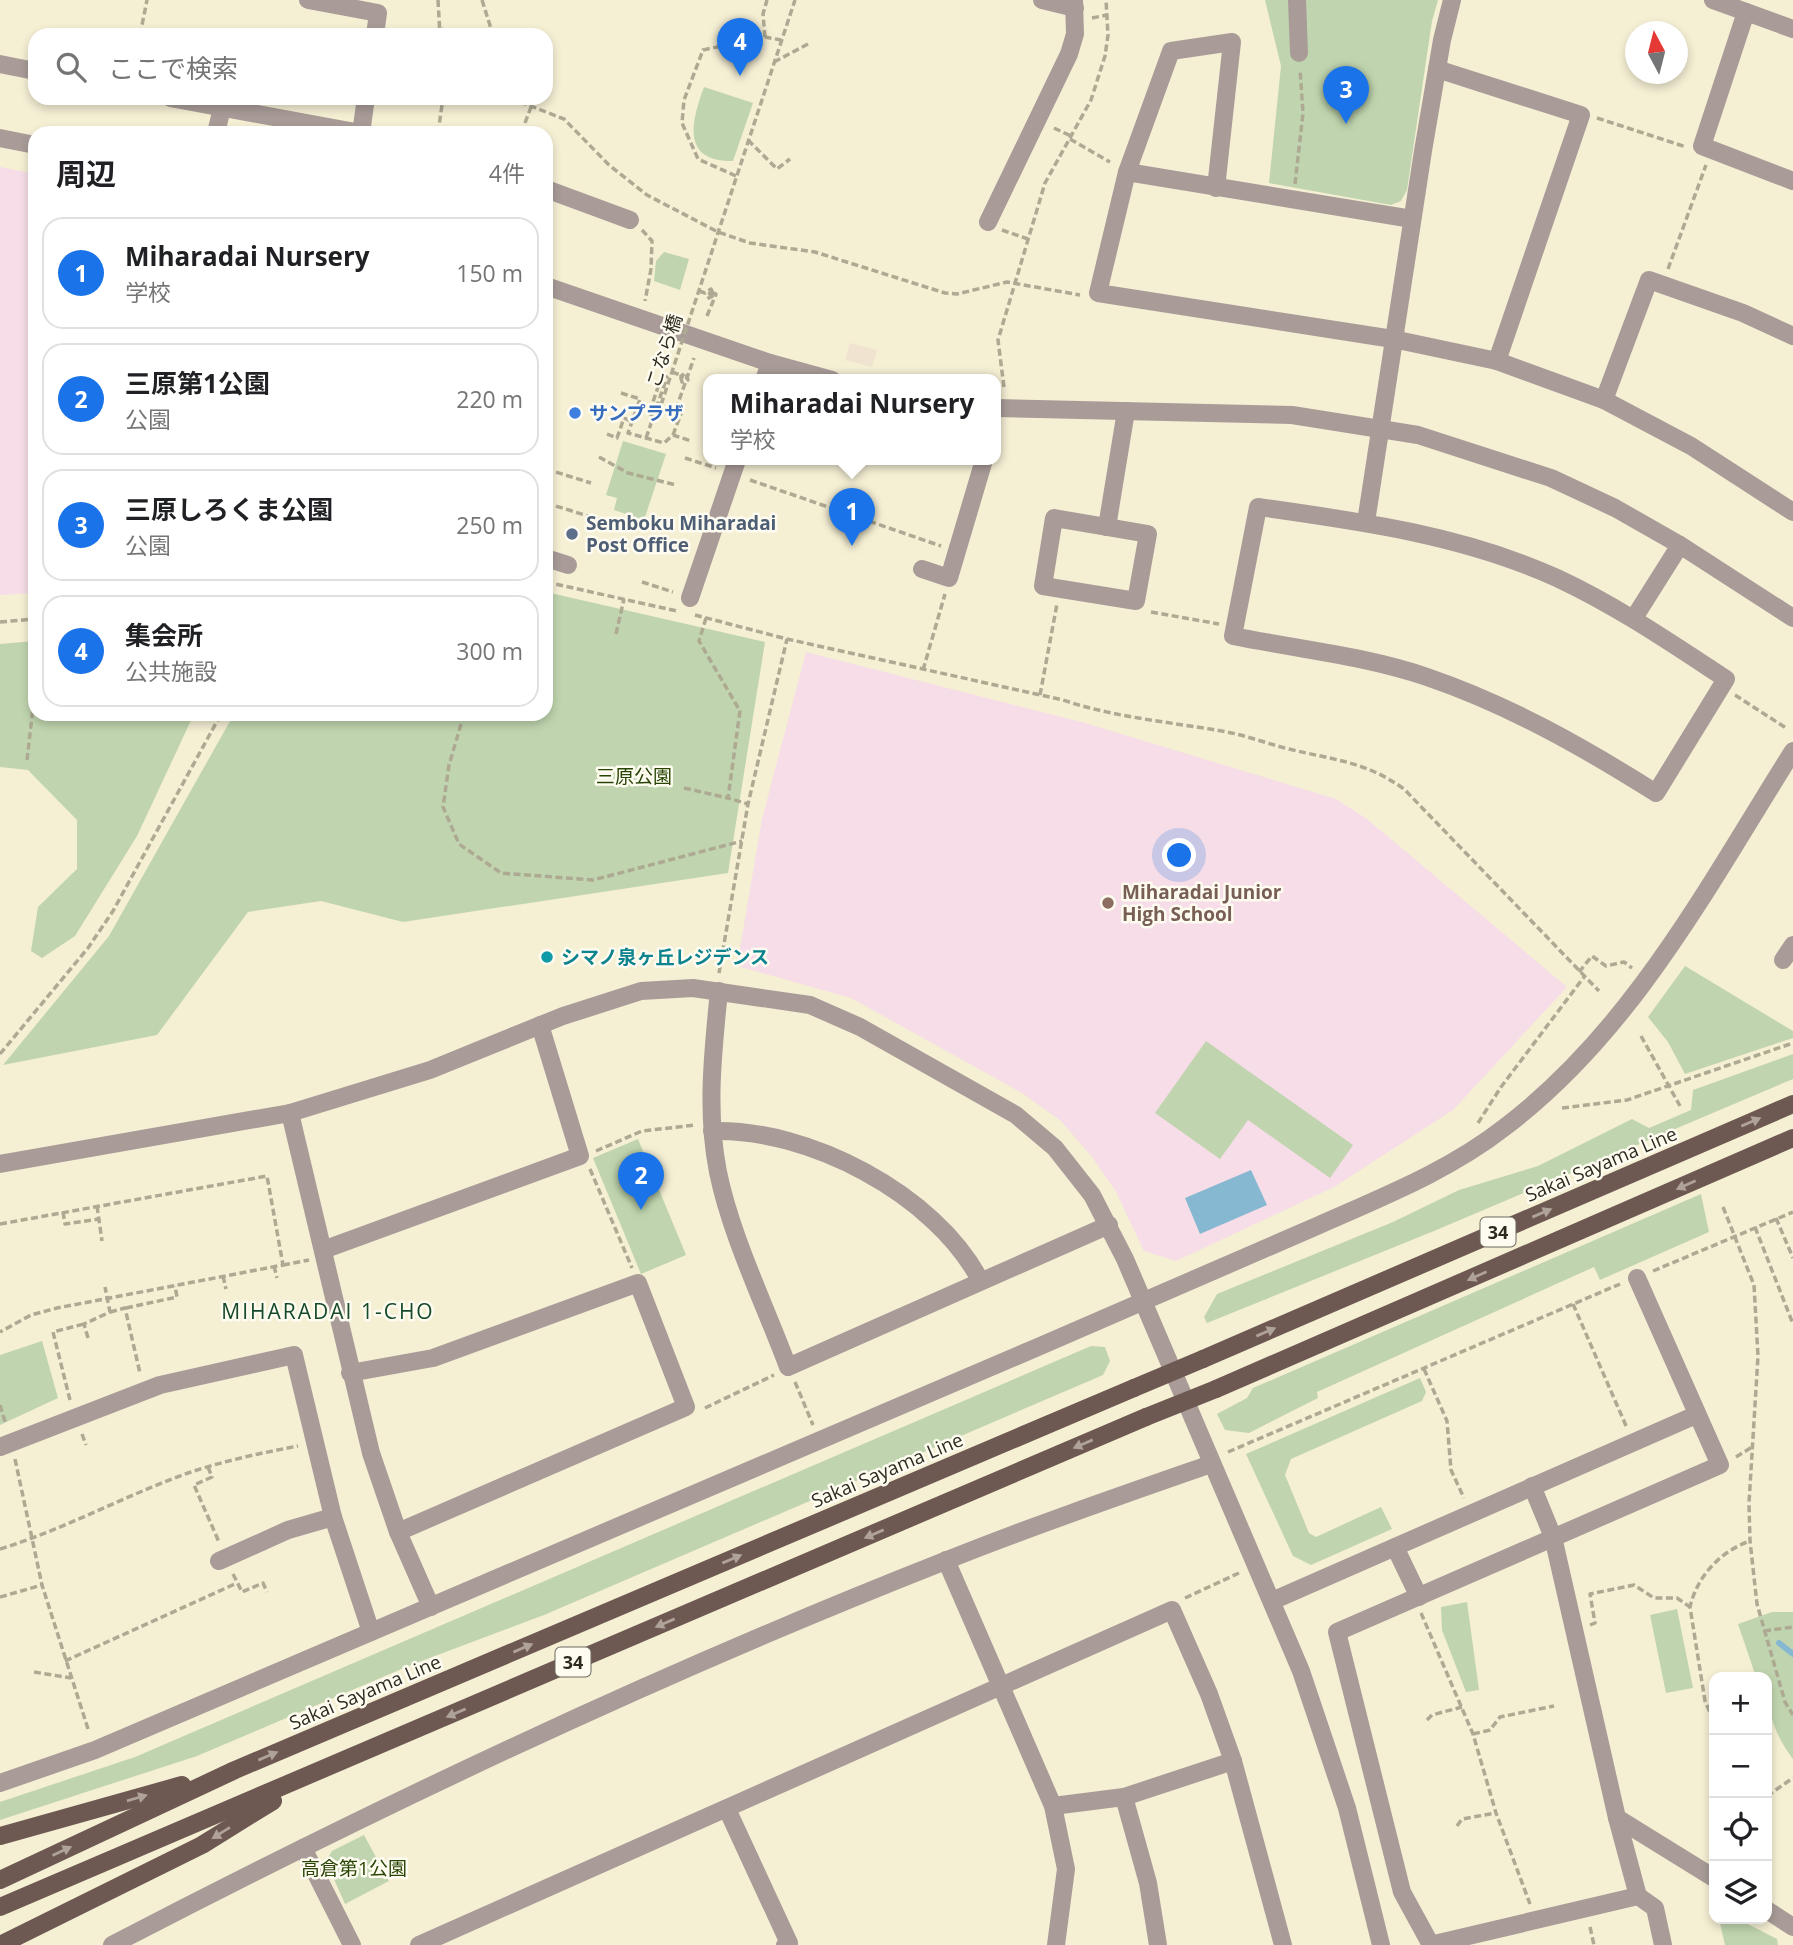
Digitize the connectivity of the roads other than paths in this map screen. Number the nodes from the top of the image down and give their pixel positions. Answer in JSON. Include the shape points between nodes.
{"nodes":[{"id":1,"x":308,"y":0,"type":"edge"},
{"id":2,"x":1042,"y":0,"type":"edge"},
{"id":3,"x":1297,"y":0,"type":"edge"},
{"id":4,"x":1452,"y":0,"type":"edge"},
{"id":5,"x":1713,"y":0,"type":"edge"},
{"id":6,"x":1074,"y":4,"type":"edge"},
{"id":7,"x":1746,"y":12,"type":"junction"},
{"id":8,"x":376,"y":28,"type":"edge"},
{"id":9,"x":1793,"y":29,"type":"edge"},
{"id":10,"x":1298,"y":53,"type":"road end"},
{"id":11,"x":0,"y":64,"type":"edge"},
{"id":12,"x":1437,"y":69,"type":"junction"},
{"id":13,"x":28,"y":70,"type":"edge"},
{"id":14,"x":206,"y":105,"type":"edge"},
{"id":15,"x":365,"y":105,"type":"edge"},
{"id":16,"x":222,"y":108,"type":"junction"},
{"id":17,"x":218,"y":126,"type":"edge"},
{"id":18,"x":322,"y":126,"type":"edge"},
{"id":19,"x":362,"y":126,"type":"edge"},
{"id":20,"x":0,"y":138,"type":"edge"},
{"id":21,"x":28,"y":144,"type":"edge"},
{"id":22,"x":1127,"y":172,"type":"junction"},
{"id":23,"x":1793,"y":181,"type":"edge"},
{"id":24,"x":1216,"y":188,"type":"junction"},
{"id":25,"x":553,"y":192,"type":"edge"},
{"id":26,"x":1412,"y":219,"type":"junction"},
{"id":27,"x":630,"y":220,"type":"road end"},
{"id":28,"x":988,"y":222,"type":"road end"},
{"id":29,"x":553,"y":289,"type":"edge"},
{"id":30,"x":1793,"y":336,"type":"edge"},
{"id":31,"x":1393,"y":339,"type":"junction"},
{"id":32,"x":1497,"y":361,"type":"junction"},
{"id":33,"x":767,"y":371,"type":"edge"},
{"id":34,"x":789,"y":374,"type":"edge"},
{"id":35,"x":1604,"y":400,"type":"junction"},
{"id":36,"x":1126,"y":411,"type":"junction"},
{"id":37,"x":1001,"y":414,"type":"edge"},
{"id":38,"x":1380,"y":429,"type":"junction"},
{"id":39,"x":978,"y":465,"type":"edge"},
{"id":40,"x":734,"y":467,"type":"edge"},
{"id":41,"x":1793,"y":512,"type":"edge"},
{"id":42,"x":1366,"y":522,"type":"junction"},
{"id":43,"x":1107,"y":527,"type":"junction"},
{"id":44,"x":1680,"y":545,"type":"junction"},
{"id":45,"x":553,"y":560,"type":"edge"},
{"id":46,"x":568,"y":565,"type":"dead end"},
{"id":47,"x":922,"y":569,"type":"dead end"},
{"id":48,"x":690,"y":598,"type":"dead end"},
{"id":49,"x":1634,"y":618,"type":"junction"},
{"id":50,"x":1793,"y":618,"type":"edge"},
{"id":51,"x":1793,"y":751,"type":"edge"},
{"id":52,"x":719,"y":991,"type":"junction"},
{"id":53,"x":540,"y":1025,"type":"junction"},
{"id":54,"x":1793,"y":1104,"type":"edge"},
{"id":55,"x":290,"y":1113,"type":"junction"},
{"id":56,"x":712,"y":1127,"type":"junction"},
{"id":57,"x":1793,"y":1138,"type":"edge"},
{"id":58,"x":0,"y":1164,"type":"edge"},
{"id":59,"x":1109,"y":1225,"type":"junction"},
{"id":60,"x":317,"y":1255,"type":"junction"},
{"id":61,"x":1637,"y":1278,"type":"road end"},
{"id":62,"x":980,"y":1280,"type":"junction"},
{"id":63,"x":1143,"y":1302,"type":"junction"},
{"id":64,"x":350,"y":1373,"type":"junction"},
{"id":65,"x":1696,"y":1415,"type":"junction"},
{"id":66,"x":6,"y":1444,"type":"edge"},
{"id":67,"x":1211,"y":1464,"type":"junction"},
{"id":68,"x":1532,"y":1486,"type":"junction"},
{"id":69,"x":333,"y":1517,"type":"junction"},
{"id":70,"x":398,"y":1532,"type":"junction"},
{"id":71,"x":1553,"y":1536,"type":"junction"},
{"id":72,"x":1395,"y":1547,"type":"junction"},
{"id":73,"x":946,"y":1560,"type":"junction"},
{"id":74,"x":224,"y":1561,"type":"road end"},
{"id":75,"x":1417,"y":1598,"type":"junction"},
{"id":76,"x":1272,"y":1601,"type":"junction"},
{"id":77,"x":431,"y":1607,"type":"junction"},
{"id":78,"x":371,"y":1632,"type":"junction"},
{"id":79,"x":1000,"y":1688,"type":"junction"},
{"id":80,"x":1233,"y":1761,"type":"junction"},
{"id":81,"x":235,"y":1770,"type":"junction"},
{"id":82,"x":321,"y":1771,"type":"junction"},
{"id":83,"x":0,"y":1783,"type":"edge"},
{"id":84,"x":1124,"y":1797,"type":"junction"},
{"id":85,"x":1053,"y":1806,"type":"junction"},
{"id":86,"x":727,"y":1809,"type":"junction"},
{"id":87,"x":1617,"y":1818,"type":"junction"},
{"id":88,"x":0,"y":1836,"type":"edge"},
{"id":89,"x":303,"y":1848,"type":"junction"},
{"id":90,"x":1709,"y":1875,"type":"edge"},
{"id":91,"x":0,"y":1880,"type":"edge"},
{"id":92,"x":1638,"y":1896,"type":"junction"},
{"id":93,"x":0,"y":1907,"type":"edge"},
{"id":94,"x":1772,"y":1913,"type":"edge"},
{"id":95,"x":1793,"y":1927,"type":"edge"},
{"id":96,"x":787,"y":1944,"type":"edge"},
{"id":97,"x":0,"y":1945,"type":"edge"},
{"id":98,"x":112,"y":1945,"type":"edge"},
{"id":99,"x":352,"y":1945,"type":"edge"},
{"id":100,"x":419,"y":1945,"type":"edge"},
{"id":101,"x":1056,"y":1945,"type":"edge"},
{"id":102,"x":1158,"y":1945,"type":"edge"},
{"id":103,"x":1283,"y":1945,"type":"edge"},
{"id":104,"x":1381,"y":1945,"type":"edge"},
{"id":105,"x":1431,"y":1945,"type":"edge"},
{"id":106,"x":1663,"y":1945,"type":"edge"}],
"edges":[{"from":1,"to":8,"type":"street","via":[[379,13]]},
{"from":2,"to":6,"type":"street"},
{"from":3,"to":10,"type":"street"},
{"from":4,"to":12,"type":"street"},
{"from":5,"to":7,"type":"street"},
{"from":6,"to":28,"type":"street","via":[[1075,34],[1069,54]]},
{"from":7,"to":9,"type":"street"},
{"from":7,"to":23,"type":"street","via":[[1707,148]]},
{"from":11,"to":13,"type":"street"},
{"from":12,"to":26,"type":"street"},
{"from":12,"to":32,"type":"street","via":[[1581,115]]},
{"from":14,"to":16,"type":"street"},
{"from":15,"to":19,"type":"street"},
{"from":16,"to":17,"type":"street"},
{"from":16,"to":18,"type":"street"},
{"from":20,"to":21,"type":"street"},
{"from":22,"to":24,"type":"street"},
{"from":22,"to":24,"type":"street","via":[[1171,51],[1232,41]]},
{"from":22,"to":31,"type":"street","via":[[1098,293]]},
{"from":24,"to":26,"type":"street","via":[[1293,192]]},
{"from":25,"to":27,"type":"street"},
{"from":26,"to":31,"type":"street"},
{"from":29,"to":33,"type":"street"},
{"from":30,"to":35,"type":"street","via":[[1649,280]]},
{"from":31,"to":32,"type":"street"},
{"from":31,"to":38,"type":"street"},
{"from":32,"to":35,"type":"street"},
{"from":33,"to":34,"type":"street"},
{"from":35,"to":41,"type":"street","via":[[1691,446]]},
{"from":36,"to":37,"type":"street"},
{"from":36,"to":38,"type":"street","via":[[1292,415]]},
{"from":36,"to":43,"type":"street"},
{"from":38,"to":42,"type":"street"},
{"from":38,"to":44,"type":"street","via":[[1418,435],[1551,478]]},
{"from":39,"to":47,"type":"street","via":[[949,578]]},
{"from":40,"to":48,"type":"street"},
{"from":42,"to":49,"type":"street","via":[[1480,550],[1556,578]]},
{"from":42,"to":49,"type":"street","via":[[1258,506],[1233,636],[1426,677],[1521,714],[1656,793],[1726,679]]},
{"from":43,"to":43,"type":"street","via":[[1147,534],[1136,601],[1043,586],[1054,518]]},
{"from":44,"to":49,"type":"street"},
{"from":44,"to":50,"type":"street"},
{"from":45,"to":46,"type":"street"},
{"from":51,"to":63,"type":"street","via":[[1658,965],[1623,1011],[1579,1064],[1507,1126],[1407,1186]]},
{"from":52,"to":53,"type":"street","via":[[640,991]]},
{"from":52,"to":56,"type":"street","via":[[711,1073]]},
{"from":52,"to":59,"type":"street","via":[[810,1005],[860,1027],[1016,1115],[1055,1148]]},
{"from":53,"to":55,"type":"street","via":[[430,1070]]},
{"from":53,"to":60,"type":"street","via":[[580,1157]]},
{"from":81,"to":54,"type":"main road","name":"Sakai Sayama Line","number":"34","one_way":true,"bridge":true},
{"from":55,"to":58,"type":"street"},
{"from":55,"to":60,"type":"street"},
{"from":56,"to":62,"type":"street","via":[[745,1130],[821,1152],[881,1180],[941,1228],[967,1255]]},
{"from":56,"to":62,"type":"street","via":[[718,1173],[734,1225],[788,1367]]},
{"from":57,"to":82,"type":"main road","number":"34","one_way":true,"bridge":true},
{"from":59,"to":62,"type":"street"},
{"from":59,"to":63,"type":"street"},
{"from":60,"to":64,"type":"street"},
{"from":61,"to":65,"type":"street"},
{"from":63,"to":67,"type":"street"},
{"from":63,"to":77,"type":"street"},
{"from":64,"to":70,"type":"street"},
{"from":64,"to":70,"type":"street","via":[[433,1358],[638,1283],[686,1407]]},
{"from":65,"to":68,"type":"street"},
{"from":65,"to":71,"type":"street","via":[[1720,1465]]},
{"from":66,"to":69,"type":"street","via":[[144,1391],[294,1355]]},
{"from":67,"to":73,"type":"street"},
{"from":67,"to":76,"type":"street"},
{"from":68,"to":71,"type":"street"},
{"from":68,"to":72,"type":"street"},
{"from":69,"to":74,"type":"street","via":[[288,1530]]},
{"from":69,"to":78,"type":"street"},
{"from":70,"to":77,"type":"street"},
{"from":71,"to":75,"type":"street"},
{"from":71,"to":87,"type":"street"},
{"from":72,"to":75,"type":"street"},
{"from":72,"to":76,"type":"street"},
{"from":73,"to":79,"type":"street"},
{"from":73,"to":89,"type":"street","via":[[515,1745]]},
{"from":75,"to":105,"type":"street","via":[[1337,1632],[1402,1892]]},
{"from":76,"to":104,"type":"street","via":[[1343,1797]]},
{"from":77,"to":78,"type":"street"},
{"from":78,"to":83,"type":"street","via":[[95,1750]]},
{"from":79,"to":80,"type":"street","via":[[1172,1610]]},
{"from":79,"to":85,"type":"street"},
{"from":79,"to":86,"type":"street"},
{"from":80,"to":84,"type":"street"},
{"from":80,"to":103,"type":"street"},
{"from":88,"to":81,"type":"main road","one_way":true},
{"from":91,"to":81,"type":"main road","name":"Sakai Sayama Line","number":"34","one_way":true},
{"from":82,"to":93,"type":"main road","number":"34"},
{"from":82,"to":97,"type":"main road","one_way":true,"via":[[202,1845]]},
{"from":84,"to":85,"type":"street"},
{"from":84,"to":102,"type":"street","via":[[1148,1883]]},
{"from":85,"to":101,"type":"street","via":[[1066,1869]]},
{"from":86,"to":96,"type":"street"},
{"from":86,"to":100,"type":"street"},
{"from":87,"to":90,"type":"street"},
{"from":87,"to":92,"type":"street"},
{"from":89,"to":98,"type":"street"},
{"from":89,"to":99,"type":"street"},
{"from":92,"to":105,"type":"street"},
{"from":92,"to":106,"type":"street","via":[[1655,1908]]},
{"from":94,"to":95,"type":"street"}]}
